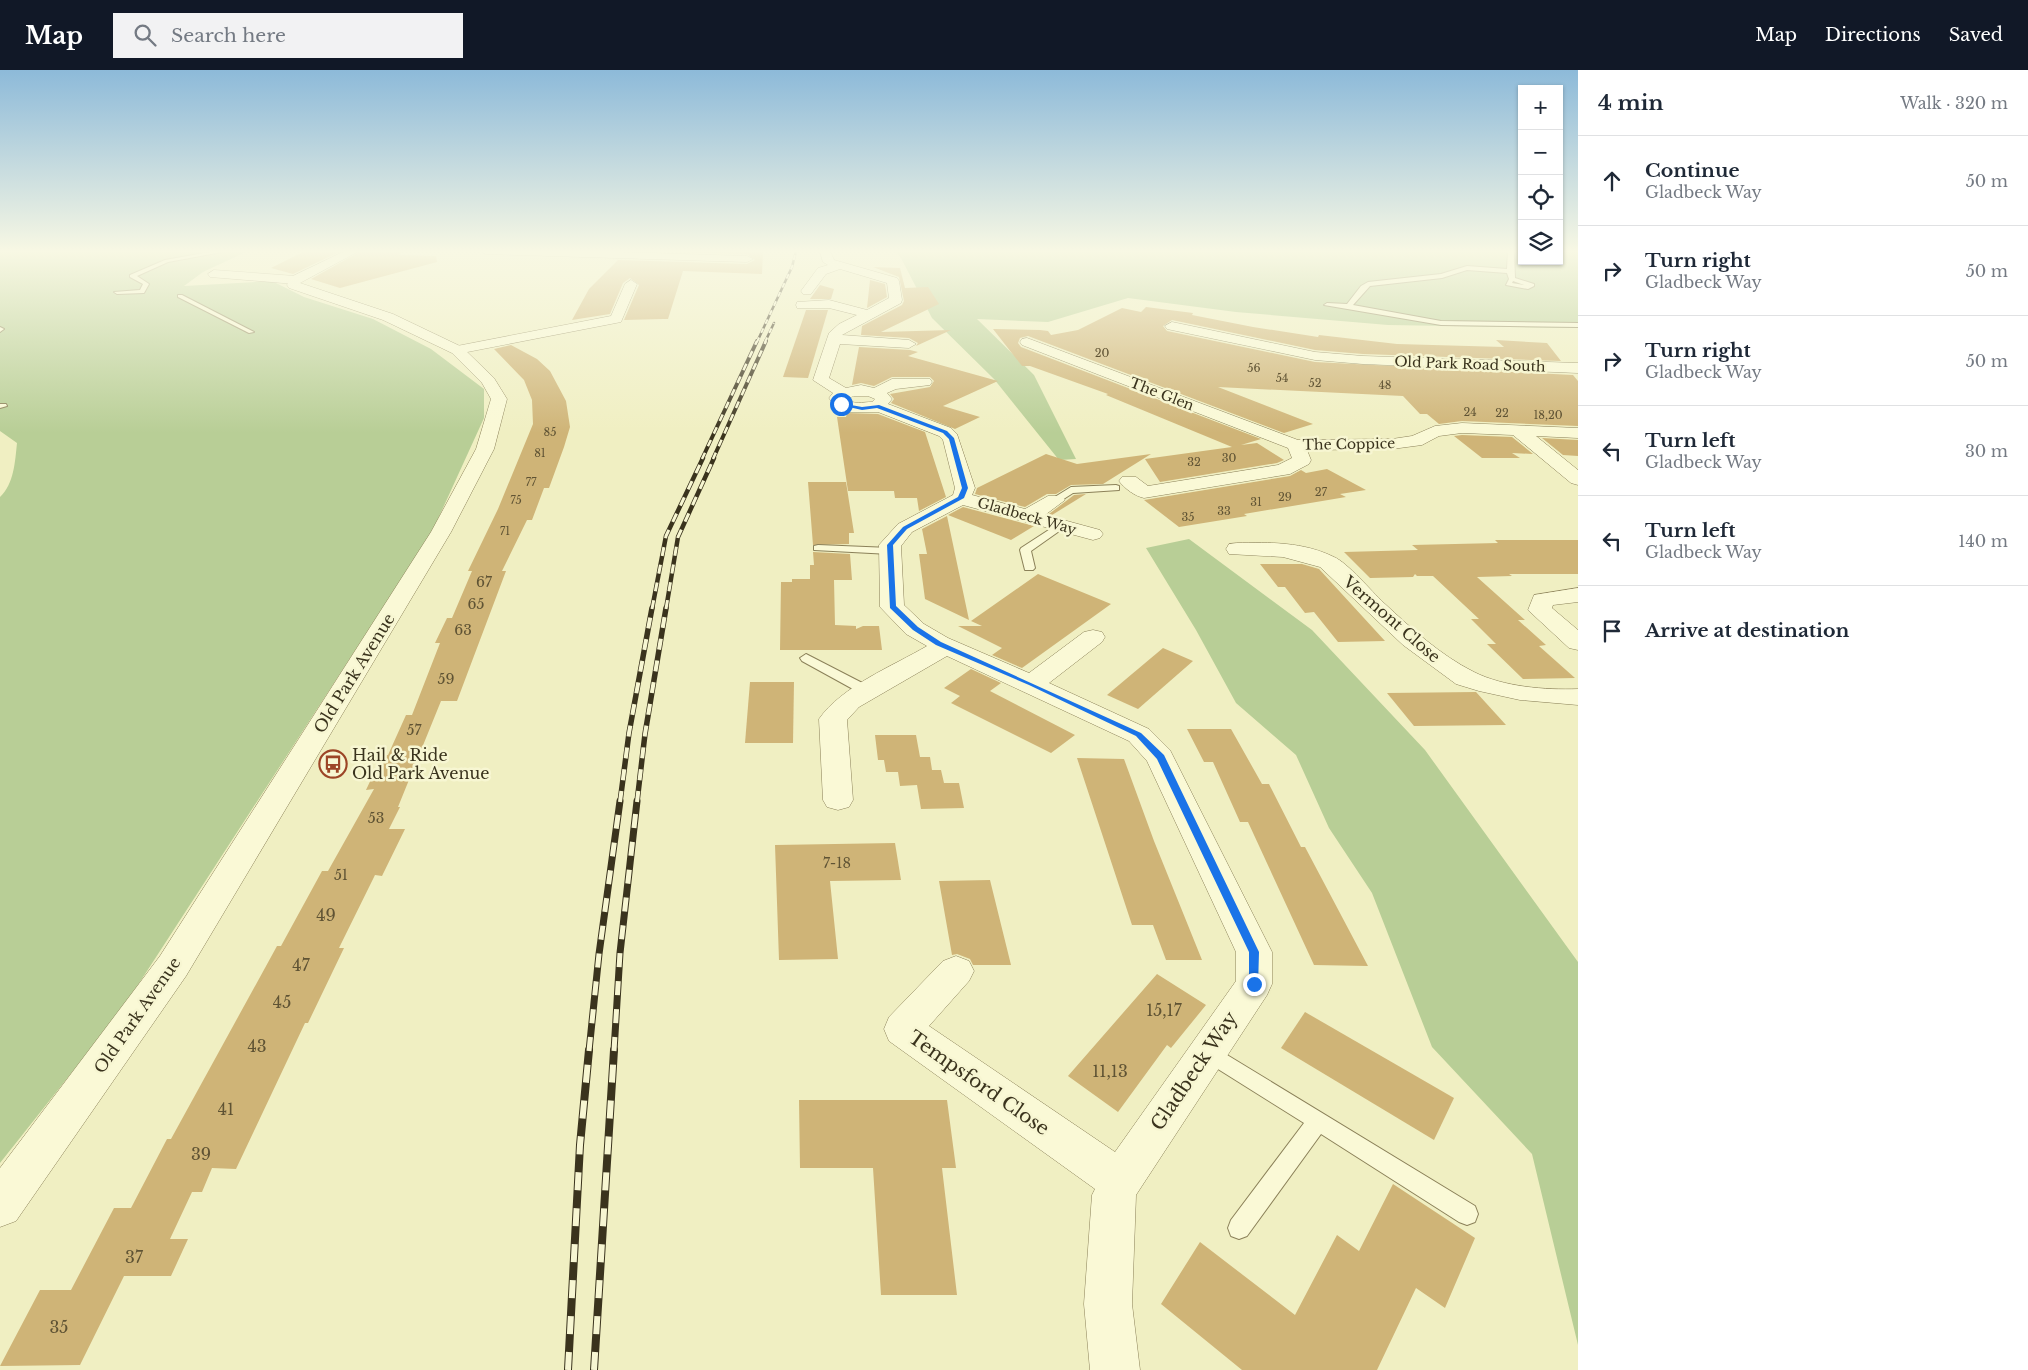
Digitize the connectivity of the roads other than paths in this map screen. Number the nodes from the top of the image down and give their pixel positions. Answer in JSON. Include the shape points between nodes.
{"nodes":[{"id":1,"x":211,"y":312,"type":"edge"},
{"id":2,"x":372,"y":312,"type":"edge"},
{"id":3,"x":619,"y":312,"type":"edge"},
{"id":4,"x":859,"y":312,"type":"edge"},
{"id":5,"x":873,"y":312,"type":"edge"},
{"id":6,"x":1382,"y":312,"type":"edge"},
{"id":7,"x":868,"y":314,"type":"junction"},
{"id":8,"x":1578,"y":325,"type":"edge"},
{"id":9,"x":1172,"y":326,"type":"dead end"},
{"id":10,"x":251,"y":332,"type":"dead end"},
{"id":11,"x":834,"y":339,"type":"junction"},
{"id":12,"x":1027,"y":342,"type":"dead end"},
{"id":13,"x":909,"y":344,"type":"dead end"},
{"id":14,"x":457,"y":350,"type":"junction"},
{"id":15,"x":1578,"y":368,"type":"edge"},
{"id":16,"x":924,"y":382,"type":"dead end"},
{"id":17,"x":877,"y":400,"type":"junction"},
{"id":18,"x":1518,"y":432,"type":"junction"},
{"id":19,"x":1578,"y":433,"type":"edge"},
{"id":20,"x":1296,"y":445,"type":"junction"},
{"id":21,"x":1578,"y":479,"type":"edge"},
{"id":22,"x":1137,"y":491,"type":"joint"},
{"id":23,"x":961,"y":498,"type":"junction"},
{"id":24,"x":1055,"y":500,"type":"joint"},
{"id":25,"x":1028,"y":516,"type":"junction"},
{"id":26,"x":1061,"y":525,"type":"junction"},
{"id":27,"x":1093,"y":534,"type":"dead end"},
{"id":28,"x":818,"y":548,"type":"dead end"},
{"id":29,"x":1237,"y":549,"type":"dead end"},
{"id":30,"x":890,"y":551,"type":"junction"},
{"id":31,"x":1029,"y":568,"type":"dead end"},
{"id":32,"x":1578,"y":595,"type":"edge"},
{"id":33,"x":1093,"y":637,"type":"dead end"},
{"id":34,"x":1578,"y":642,"type":"edge"},
{"id":35,"x":944,"y":647,"type":"junction"},
{"id":36,"x":806,"y":658,"type":"dead end"},
{"id":37,"x":1031,"y":684,"type":"junction"},
{"id":38,"x":867,"y":691,"type":"junction"},
{"id":39,"x":1578,"y":697,"type":"edge"},
{"id":40,"x":838,"y":800,"type":"dead end"},
{"id":41,"x":956,"y":971,"type":"dead end"},
{"id":42,"x":1207,"y":1051,"type":"junction"},
{"id":43,"x":1318,"y":1121,"type":"junction"},
{"id":44,"x":1120,"y":1181,"type":"junction"},
{"id":45,"x":0,"y":1205,"type":"edge"},
{"id":46,"x":1467,"y":1214,"type":"dead end"},
{"id":47,"x":1239,"y":1228,"type":"dead end"},
{"id":48,"x":1115,"y":1370,"type":"edge"}],
"edges":[{"from":1,"to":10,"type":"lane"},
{"from":2,"to":14,"type":"street","name":"Old Park Avenue"},
{"from":3,"to":14,"type":"street","via":[[616,319]]},
{"from":4,"to":7,"type":"street"},
{"from":5,"to":7,"type":"street","name":"Gladbeck Way"},
{"from":6,"to":8,"type":"lane","via":[[1441,322]]},
{"from":7,"to":11,"type":"street","name":"Gladbeck Way","via":[[844,327]]},
{"from":9,"to":15,"type":"street","name":"Old Park Road South","via":[[1293,352],[1292,357],[1311,366],[1332,368],[1363,360]]},
{"from":11,"to":13,"type":"street"},
{"from":11,"to":17,"type":"street","name":"Gladbeck Way","via":[[821,380],[844,393],[837,398],[841,404],[862,408]]},
{"from":12,"to":20,"type":"street","name":"The Glen"},
{"from":14,"to":45,"type":"street","name":"Old Park Avenue","via":[[488,381],[499,399],[485,449],[441,532],[173,966]]},
{"from":16,"to":17,"type":"street","name":"Gladbeck Way","via":[[892,384]]},
{"from":17,"to":23,"type":"street","name":"Gladbeck Way","via":[[952,438],[965,488]]},
{"from":18,"to":19,"type":"street","name":"The Coppice"},
{"from":18,"to":20,"type":"street","name":"The Coppice","via":[[1462,428],[1435,430],[1416,441],[1392,444]]},
{"from":18,"to":21,"type":"street"},
{"from":20,"to":22,"type":"street","name":"The Coppice","via":[[1302,460],[1283,470]]},
{"from":22,"to":24,"type":"lane","via":[[1093,487],[1071,490]]},
{"from":23,"to":25,"type":"street","name":"Gladbeck Way"},
{"from":23,"to":30,"type":"street","name":"Gladbeck Way","via":[[905,528],[890,545]]},
{"from":24,"to":25,"type":"street"},
{"from":25,"to":26,"type":"street","name":"Gladbeck Way"},
{"from":26,"to":27,"type":"street","name":"Gladbeck Way"},
{"from":26,"to":31,"type":"lane","via":[[1025,550]]},
{"from":28,"to":30,"type":"lane"},
{"from":29,"to":39,"type":"street","name":"Vermont Close","via":[[1268,548],[1309,554],[1328,562],[1427,652],[1467,679],[1513,691],[1561,698]]},
{"from":30,"to":35,"type":"street","name":"Gladbeck Way","via":[[892,607],[915,629]]},
{"from":32,"to":34,"type":"street","via":[[1542,600],[1540,610]]},
{"from":33,"to":37,"type":"street"},
{"from":35,"to":37,"type":"street","name":"Gladbeck Way"},
{"from":35,"to":38,"type":"street"},
{"from":36,"to":38,"type":"lane"},
{"from":37,"to":42,"type":"street","name":"Gladbeck Way","via":[[1138,734],[1160,757],[1254,952],[1254,984]]},
{"from":38,"to":40,"type":"street","via":[[850,701],[833,719]]},
{"from":41,"to":44,"type":"street","name":"Tempsford Close","via":[[903,1030]]},
{"from":42,"to":43,"type":"lane"},
{"from":42,"to":44,"type":"street","name":"Gladbeck Way"},
{"from":43,"to":46,"type":"lane"},
{"from":43,"to":47,"type":"lane"},
{"from":44,"to":48,"type":"street","name":"Gladbeck Way","via":[[1114,1195],[1108,1304]]}]}
